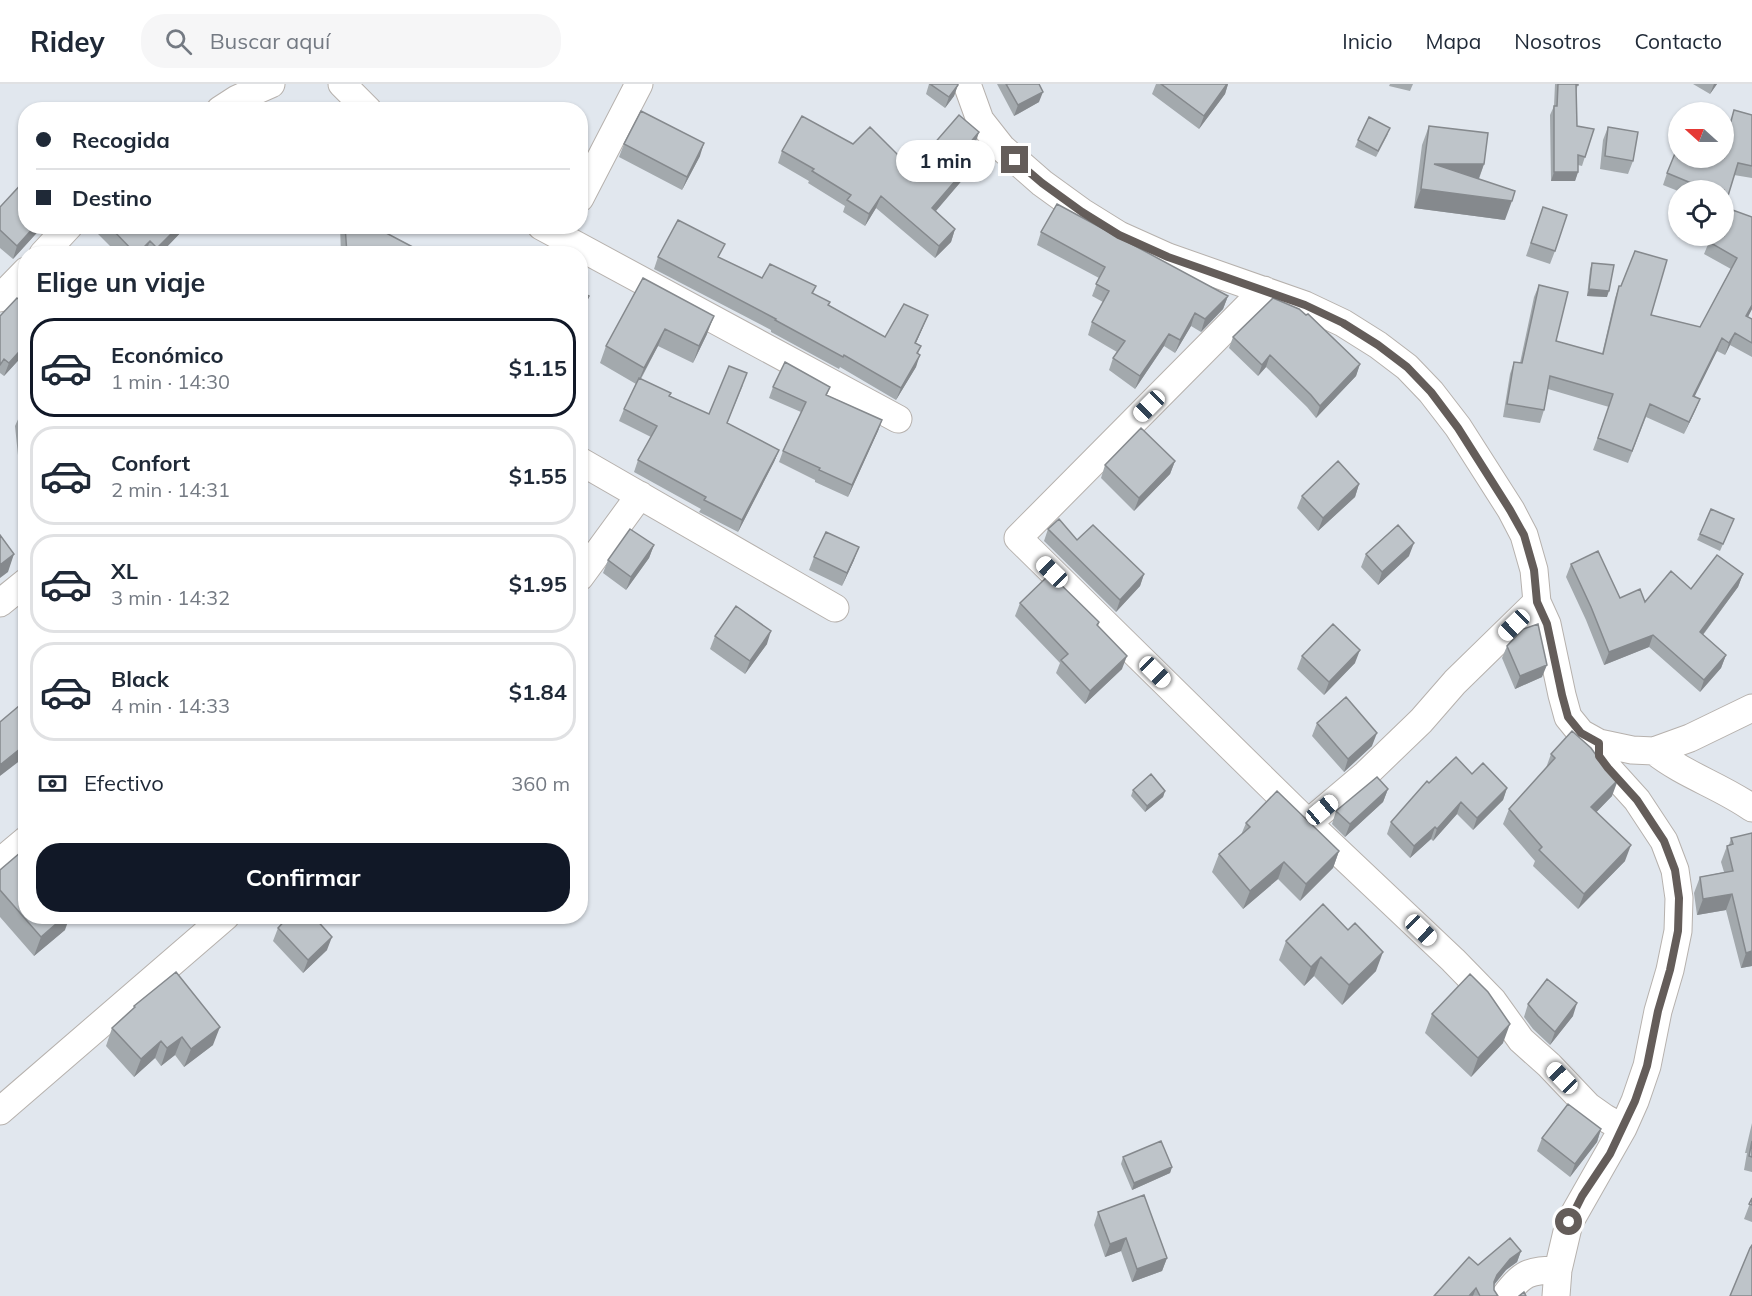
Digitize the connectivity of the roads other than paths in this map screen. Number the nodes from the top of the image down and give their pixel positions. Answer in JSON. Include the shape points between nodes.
{"nodes":[{"id":1,"x":271,"y":84,"type":"edge"},
{"id":2,"x":342,"y":84,"type":"edge"},
{"id":3,"x":639,"y":84,"type":"edge"},
{"id":4,"x":967,"y":84,"type":"edge"},
{"id":5,"x":227,"y":97,"type":"edge"},
{"id":6,"x":360,"y":102,"type":"edge"},
{"id":7,"x":588,"y":183,"type":"edge"},
{"id":8,"x":61,"y":234,"type":"edge"},
{"id":9,"x":555,"y":236,"type":"edge"},
{"id":10,"x":50,"y":246,"type":"edge"},
{"id":11,"x":574,"y":246,"type":"edge"},
{"id":12,"x":588,"y":254,"type":"edge"},
{"id":13,"x":18,"y":279,"type":"edge"},
{"id":14,"x":1263,"y":290,"type":"junction"},
{"id":15,"x":0,"y":298,"type":"edge"},
{"id":16,"x":898,"y":419,"type":"dead end"},
{"id":17,"x":588,"y":466,"type":"edge"},
{"id":18,"x":640,"y":495,"type":"junction"},
{"id":19,"x":588,"y":566,"type":"edge"},
{"id":20,"x":18,"y":588,"type":"edge"},
{"id":21,"x":1537,"y":602,"type":"junction"},
{"id":22,"x":0,"y":603,"type":"edge"},
{"id":23,"x":835,"y":608,"type":"dead end"},
{"id":24,"x":1752,"y":708,"type":"edge"},
{"id":25,"x":1599,"y":743,"type":"junction"},
{"id":26,"x":1654,"y":751,"type":"junction"},
{"id":27,"x":1752,"y":808,"type":"edge"},
{"id":28,"x":1308,"y":823,"type":"junction"},
{"id":29,"x":18,"y":846,"type":"edge"},
{"id":30,"x":0,"y":861,"type":"edge"},
{"id":31,"x":217,"y":924,"type":"edge"},
{"id":32,"x":0,"y":1111,"type":"edge"},
{"id":33,"x":1623,"y":1128,"type":"junction"},
{"id":34,"x":1557,"y":1283,"type":"edge"},
{"id":35,"x":1505,"y":1296,"type":"edge"}],
"edges":[{"from":1,"to":5,"type":"street"},
{"from":2,"to":6,"type":"street"},
{"from":3,"to":7,"type":"street"},
{"from":4,"to":14,"type":"street","via":[[980,120],[1002,148],[1082,212],[1119,235],[1168,257]]},
{"from":8,"to":10,"type":"street"},
{"from":9,"to":11,"type":"street"},
{"from":12,"to":16,"type":"street"},
{"from":13,"to":15,"type":"street"},
{"from":14,"to":21,"type":"street","via":[[1343,323],[1407,367],[1431,392],[1458,428],[1524,535],[1534,570]]},
{"from":14,"to":28,"type":"street","via":[[1018,538]]},
{"from":17,"to":18,"type":"street"},
{"from":18,"to":19,"type":"street"},
{"from":18,"to":23,"type":"street"},
{"from":20,"to":22,"type":"street"},
{"from":21,"to":25,"type":"street","via":[[1547,624],[1568,717],[1581,733]]},
{"from":21,"to":28,"type":"street","via":[[1421,721]]},
{"from":24,"to":26,"type":"street"},
{"from":25,"to":26,"type":"street"},
{"from":25,"to":33,"type":"street","via":[[1599,756],[1637,800],[1664,841],[1675,870],[1679,898],[1678,931],[1647,1066]]},
{"from":26,"to":27,"type":"street"},
{"from":28,"to":33,"type":"street","via":[[1453,960],[1493,1001],[1521,1040],[1588,1106]]},
{"from":29,"to":30,"type":"street"},
{"from":31,"to":32,"type":"street"},
{"from":33,"to":34,"type":"street","via":[[1569,1222]]},
{"from":34,"to":35,"type":"street","via":[[1537,1270],[1521,1277]]}]}
